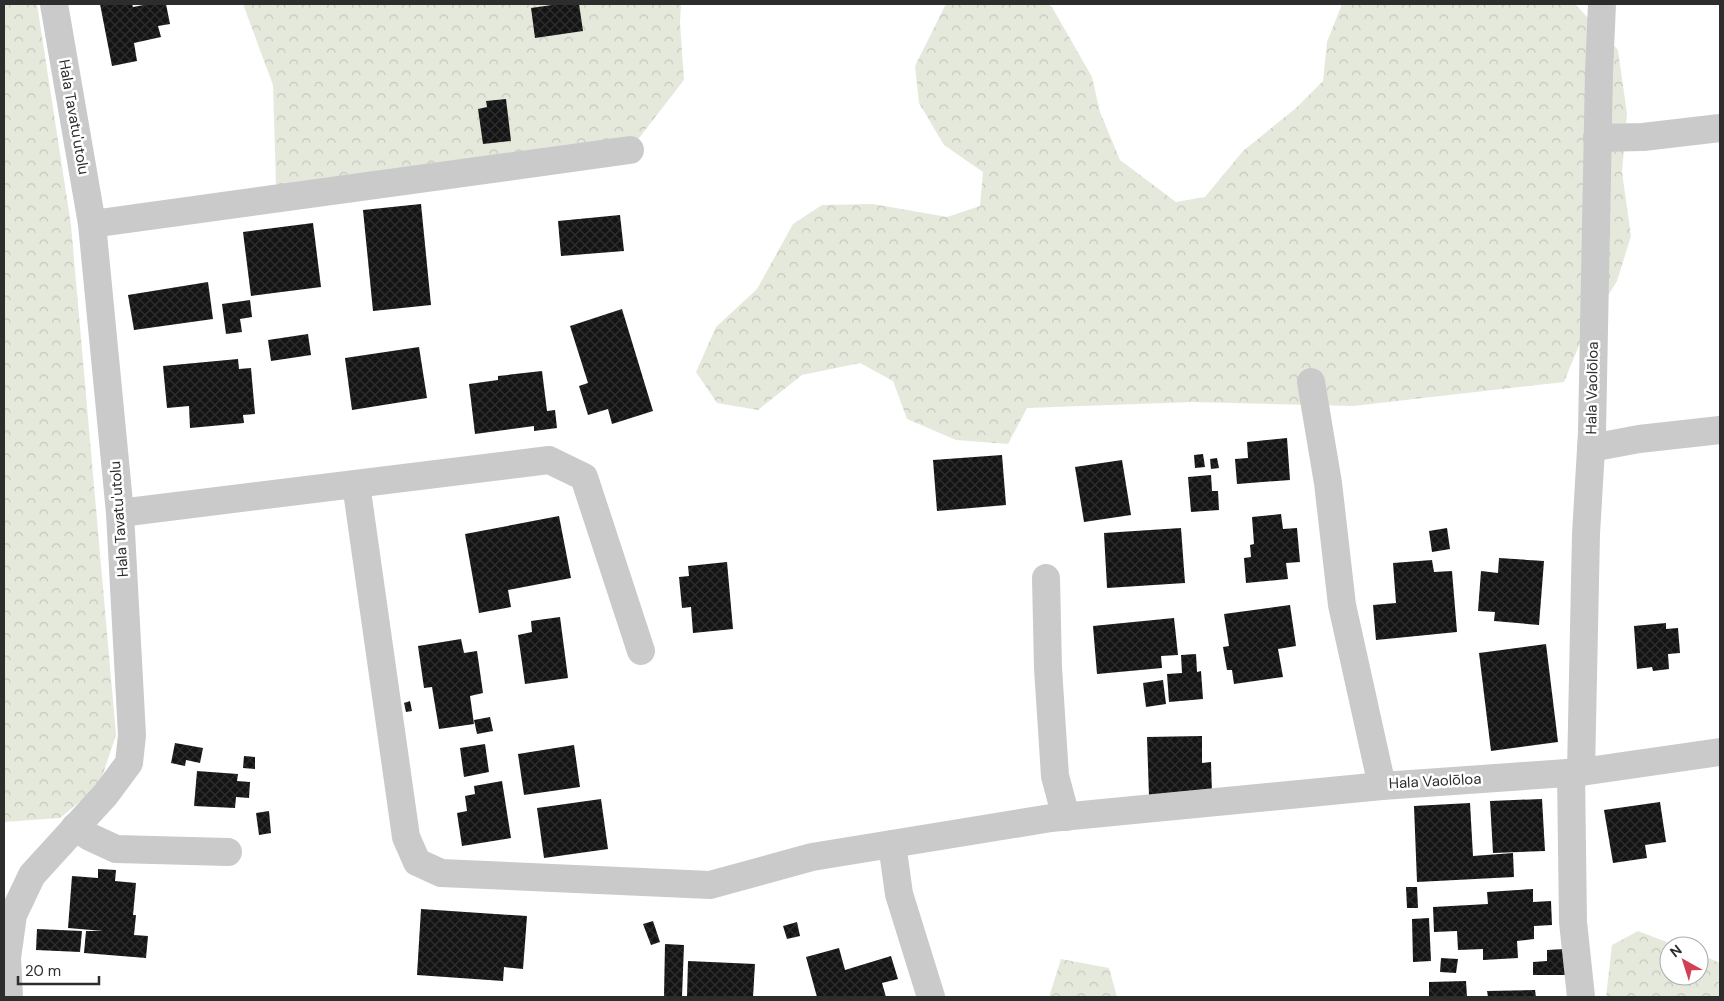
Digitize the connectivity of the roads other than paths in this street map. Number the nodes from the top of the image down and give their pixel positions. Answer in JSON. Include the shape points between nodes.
{"nodes":[{"id":1,"x":54,"y":4,"type":"edge"},
{"id":2,"x":1602,"y":4,"type":"edge"},
{"id":3,"x":1720,"y":128,"type":"edge"},
{"id":4,"x":1598,"y":138,"type":"junction"},
{"id":5,"x":630,"y":150,"type":"dead end"},
{"id":6,"x":92,"y":224,"type":"junction"},
{"id":7,"x":1310,"y":382,"type":"dead end"},
{"id":8,"x":1720,"y":430,"type":"edge"},
{"id":9,"x":1591,"y":448,"type":"junction"},
{"id":10,"x":356,"y":484,"type":"junction"},
{"id":11,"x":120,"y":512,"type":"junction"},
{"id":12,"x":1046,"y":578,"type":"dead end"},
{"id":13,"x":641,"y":651,"type":"dead end"},
{"id":14,"x":1720,"y":752,"type":"edge"},
{"id":15,"x":1576,"y":772,"type":"junction"},
{"id":16,"x":1382,"y":786,"type":"junction"},
{"id":17,"x":1066,"y":817,"type":"junction"},
{"id":18,"x":75,"y":827,"type":"junction"},
{"id":19,"x":892,"y":844,"type":"junction"},
{"id":20,"x":228,"y":852,"type":"dead end"},
{"id":21,"x":9,"y":997,"type":"edge"},
{"id":22,"x":931,"y":997,"type":"edge"},
{"id":23,"x":1581,"y":997,"type":"edge"}],
"edges":[{"from":1,"to":6,"type":"street","name":"Hala Tavatu'utolu"},
{"from":2,"to":4,"type":"street","name":"Hala Vaolōloa"},
{"from":3,"to":4,"type":"street","via":[[1643,137]]},
{"from":4,"to":9,"type":"street","name":"Hala Vaolōloa"},
{"from":5,"to":6,"type":"street"},
{"from":6,"to":11,"type":"street","name":"Hala Tavatu'utolu"},
{"from":7,"to":16,"type":"street","name":"Hala Vaolōloa","via":[[1328,483],[1342,605]]},
{"from":8,"to":9,"type":"street"},
{"from":9,"to":15,"type":"street","name":"Hala Vaolōloa"},
{"from":10,"to":11,"type":"street"},
{"from":10,"to":13,"type":"street","via":[[549,460],[584,477]]},
{"from":10,"to":19,"type":"street","via":[[406,837],[417,862],[441,872],[710,884],[812,857]]},
{"from":11,"to":18,"type":"street","name":"Hala Tavatu'utolu","via":[[132,735],[129,763]]},
{"from":12,"to":17,"type":"street","via":[[1055,776]]},
{"from":14,"to":15,"type":"street","name":"Hala Vaolōloa"},
{"from":15,"to":16,"type":"street","name":"Hala Vaolōloa"},
{"from":15,"to":23,"type":"street","via":[[1573,922]]},
{"from":16,"to":17,"type":"street"},
{"from":17,"to":19,"type":"street"},
{"from":18,"to":20,"type":"street","via":[[116,849]]},
{"from":18,"to":21,"type":"street","name":"Hala Tavatu'utolu","via":[[32,875],[13,915],[6,958]]},
{"from":19,"to":22,"type":"street","via":[[899,894]]}]}
